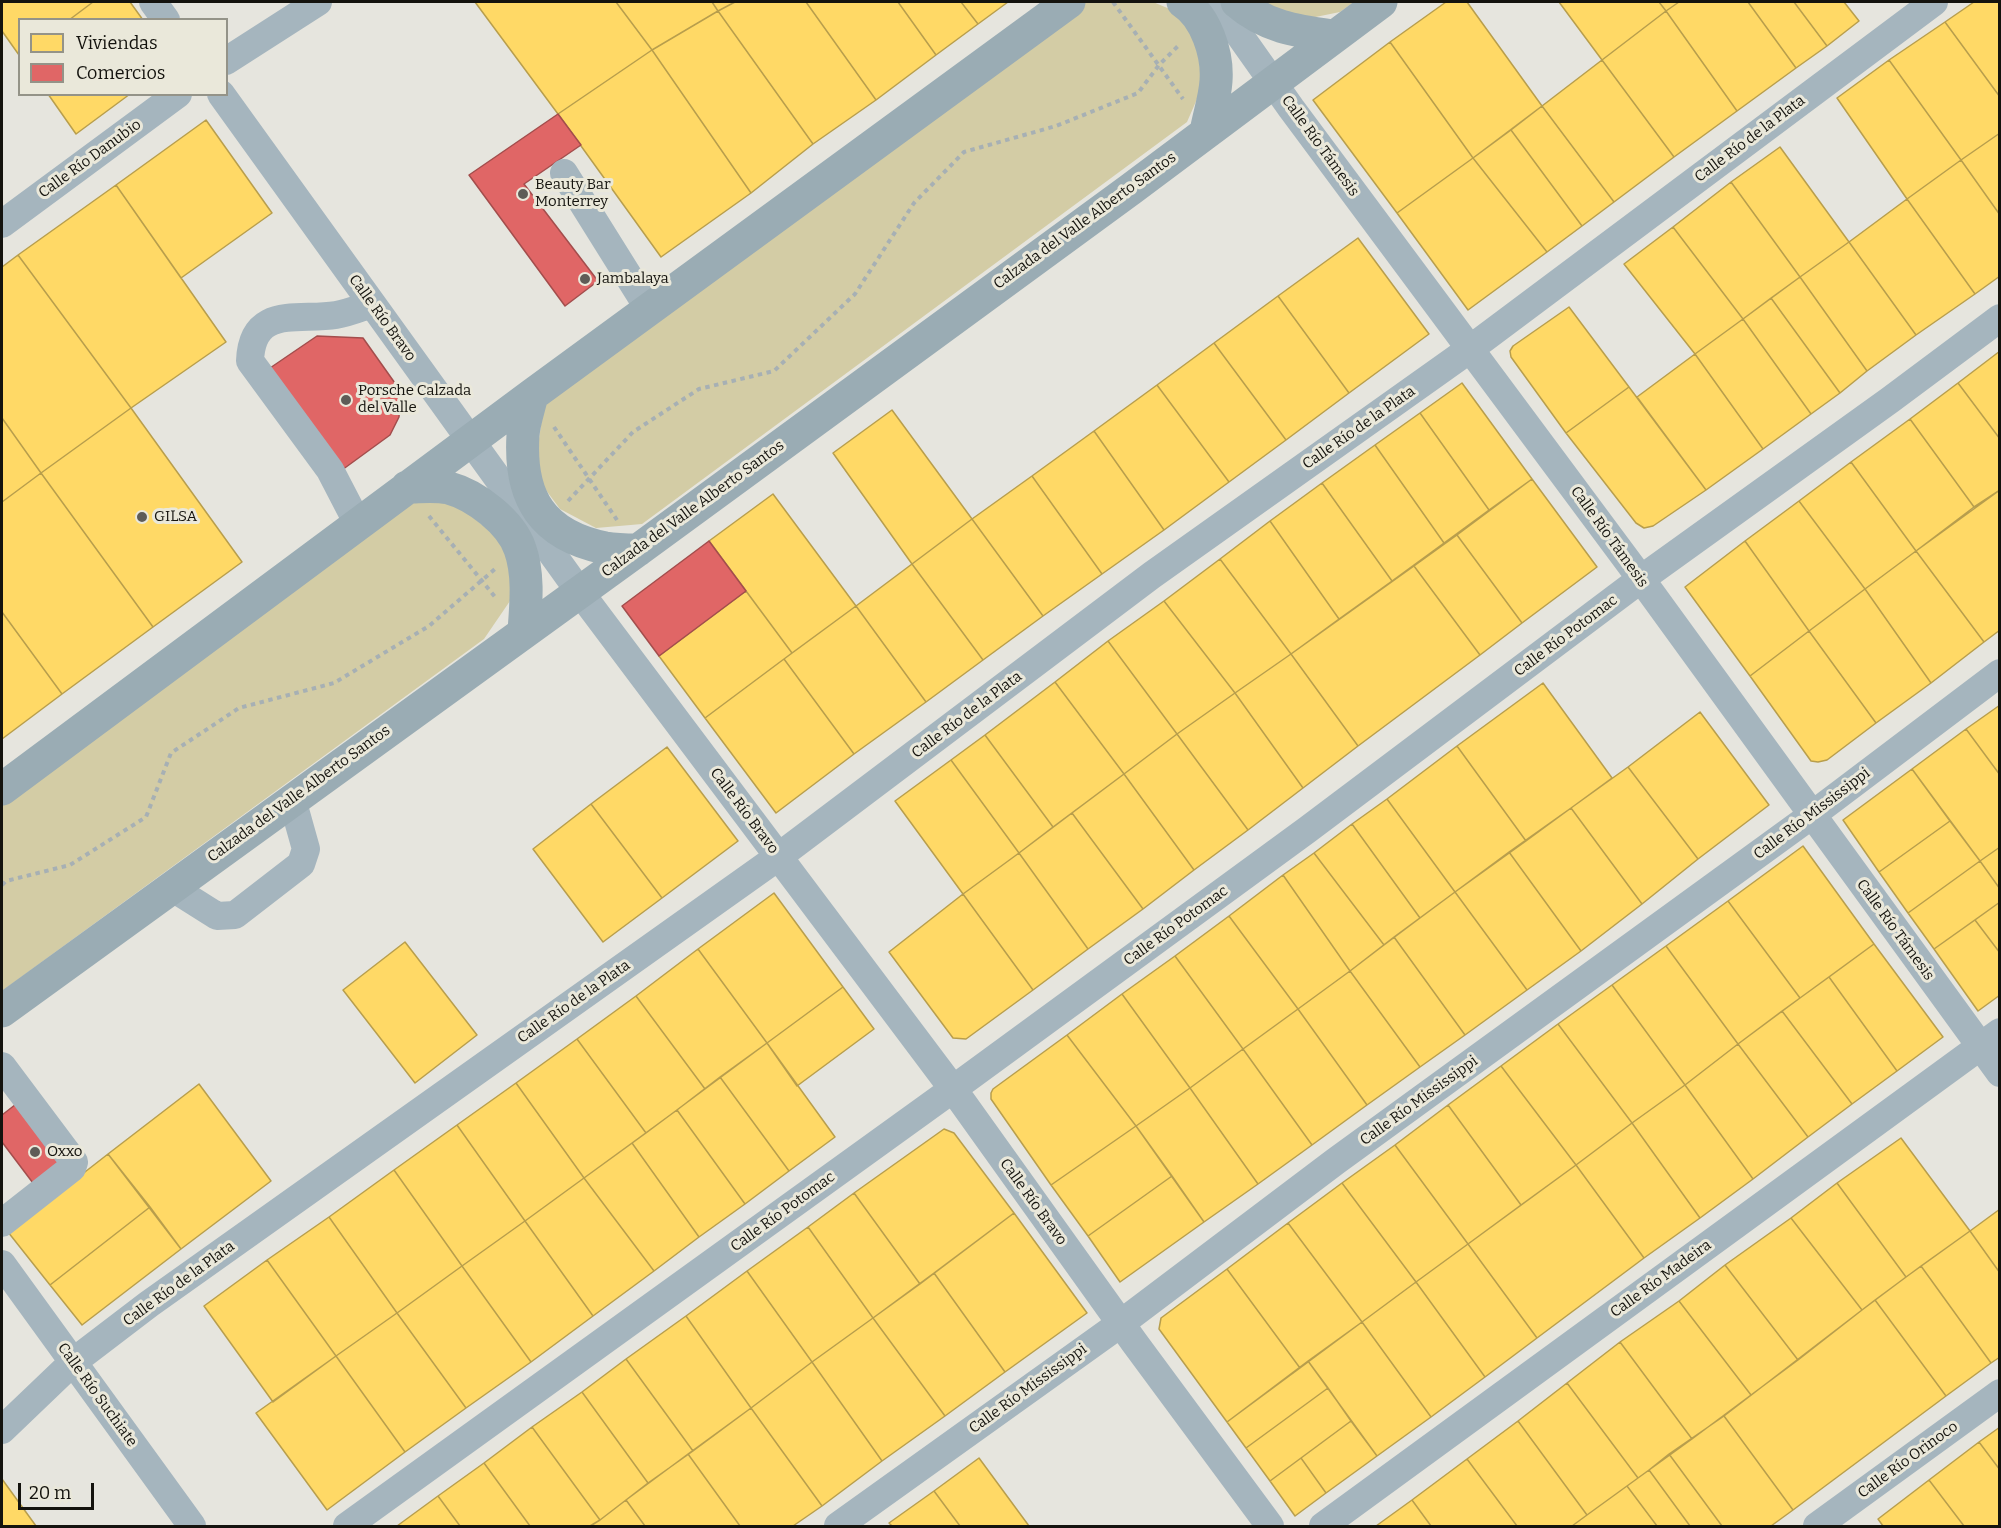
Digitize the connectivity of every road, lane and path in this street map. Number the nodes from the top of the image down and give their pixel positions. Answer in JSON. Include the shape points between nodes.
{"nodes":[{"id":1,"x":153,"y":2,"type":"edge"},
{"id":2,"x":318,"y":2,"type":"edge"},
{"id":3,"x":1069,"y":2,"type":"edge"},
{"id":4,"x":1113,"y":2,"type":"edge"},
{"id":5,"x":1237,"y":2,"type":"edge"},
{"id":6,"x":1381,"y":2,"type":"edge"},
{"id":7,"x":1934,"y":2,"type":"edge"},
{"id":8,"x":1197,"y":5,"type":"edge"},
{"id":9,"x":165,"y":18,"type":"edge"},
{"id":10,"x":1332,"y":36,"type":"junction"},
{"id":11,"x":228,"y":60,"type":"edge"},
{"id":12,"x":1159,"y":65,"type":"junction"},
{"id":13,"x":1272,"y":81,"type":"junction"},
{"id":14,"x":175,"y":96,"type":"edge"},
{"id":15,"x":222,"y":96,"type":"edge"},
{"id":16,"x":1206,"y":132,"type":"junction"},
{"id":17,"x":564,"y":173,"type":"dead end"},
{"id":18,"x":2,"y":224,"type":"edge"},
{"id":19,"x":372,"y":304,"type":"junction"},
{"id":20,"x":649,"y":309,"type":"junction"},
{"id":21,"x":2000,"y":318,"type":"edge"},
{"id":22,"x":1470,"y":349,"type":"junction"},
{"id":23,"x":532,"y":395,"type":"junction"},
{"id":24,"x":471,"y":440,"type":"junction"},
{"id":25,"x":590,"y":480,"type":"junction"},
{"id":26,"x":407,"y":488,"type":"junction"},
{"id":27,"x":546,"y":522,"type":"junction"},
{"id":28,"x":358,"y":524,"type":"junction"},
{"id":29,"x":520,"y":547,"type":"junction"},
{"id":30,"x":638,"y":550,"type":"junction"},
{"id":31,"x":1641,"y":579,"type":"junction"},
{"id":32,"x":483,"y":580,"type":"junction"},
{"id":33,"x":579,"y":591,"type":"junction"},
{"id":34,"x":523,"y":632,"type":"junction"},
{"id":35,"x":2000,"y":673,"type":"edge"},
{"id":36,"x":2,"y":789,"type":"edge"},
{"id":37,"x":292,"y":799,"type":"junction"},
{"id":38,"x":1812,"y":815,"type":"junction"},
{"id":39,"x":778,"y":857,"type":"junction"},
{"id":40,"x":2,"y":885,"type":"edge"},
{"id":41,"x":171,"y":887,"type":"junction"},
{"id":42,"x":2,"y":1011,"type":"edge"},
{"id":43,"x":1989,"y":1039,"type":"edge"},
{"id":44,"x":2,"y":1066,"type":"edge"},
{"id":45,"x":2000,"y":1074,"type":"edge"},
{"id":46,"x":953,"y":1089,"type":"junction"},
{"id":47,"x":2,"y":1223,"type":"edge"},
{"id":48,"x":2,"y":1264,"type":"edge"},
{"id":49,"x":1120,"y":1324,"type":"junction"},
{"id":50,"x":73,"y":1362,"type":"junction"},
{"id":51,"x":2000,"y":1393,"type":"edge"},
{"id":52,"x":2,"y":1430,"type":"edge"},
{"id":53,"x":192,"y":1527,"type":"edge"},
{"id":54,"x":347,"y":1527,"type":"edge"},
{"id":55,"x":838,"y":1527,"type":"edge"},
{"id":56,"x":1270,"y":1527,"type":"edge"},
{"id":57,"x":1323,"y":1527,"type":"edge"},
{"id":58,"x":1817,"y":1527,"type":"edge"}],
"edges":[{"from":1,"to":9,"type":"street"},
{"from":2,"to":11,"type":"street"},
{"from":3,"to":20,"type":"main road"},
{"from":4,"to":12,"type":"path"},
{"from":5,"to":10,"type":"main road","via":[[1272,24]]},
{"from":6,"to":10,"type":"main road","name":"Calzada del Valle Alberto Santos"},
{"from":7,"to":22,"type":"street","name":"Calle Río de la Plata"},
{"from":8,"to":12,"type":"path","via":[[1179,46]]},
{"from":8,"to":13,"type":"street","name":"Calle Río Támesis"},
{"from":8,"to":16,"type":"main road","via":[[1215,59],[1216,80]]},
{"from":10,"to":13,"type":"main road","name":"Calzada del Valle Alberto Santos"},
{"from":12,"to":16,"type":"path"},
{"from":12,"to":25,"type":"path","via":[[1138,93],[1056,126],[964,152],[914,202],[855,294],[774,371],[699,389],[633,432]]},
{"from":13,"to":16,"type":"main road","name":"Calzada del Valle Alberto Santos"},
{"from":13,"to":22,"type":"street","name":"Calle Río Támesis"},
{"from":14,"to":18,"type":"street","name":"Calle Río Danubio"},
{"from":15,"to":19,"type":"street","name":"Calle Río Bravo"},
{"from":16,"to":30,"type":"main road","name":"Calzada del Valle Alberto Santos"},
{"from":17,"to":20,"type":"street"},
{"from":19,"to":24,"type":"street","name":"Calle Río Bravo"},
{"from":19,"to":28,"type":"street","via":[[336,315],[278,318],[257,332],[250,361],[330,470]]},
{"from":20,"to":23,"type":"main road"},
{"from":21,"to":31,"type":"street","name":"Calle Río Potomac"},
{"from":22,"to":31,"type":"street","name":"Calle Río Támesis"},
{"from":22,"to":39,"type":"street","name":"Calle Río de la Plata","via":[[1152,575]]},
{"from":23,"to":24,"type":"main road"},
{"from":23,"to":25,"type":"path"},
{"from":23,"to":27,"type":"main road","via":[[523,434],[525,474],[531,497]]},
{"from":24,"to":26,"type":"main road"},
{"from":24,"to":33,"type":"street","name":"Calle Río Bravo"},
{"from":25,"to":27,"type":"path"},
{"from":25,"to":30,"type":"path"},
{"from":26,"to":28,"type":"main road"},
{"from":26,"to":29,"type":"main road","via":[[448,488],[473,498],[494,513]]},
{"from":26,"to":32,"type":"path"},
{"from":27,"to":30,"type":"main road","via":[[566,536],[606,548]]},
{"from":28,"to":36,"type":"main road"},
{"from":29,"to":32,"type":"path"},
{"from":29,"to":34,"type":"main road","via":[[525,578]]},
{"from":30,"to":33,"type":"main road","name":"Calzada del Valle Alberto Santos"},
{"from":31,"to":38,"type":"street","name":"Calle Río Támesis"},
{"from":31,"to":46,"type":"street","name":"Calle Río Potomac"},
{"from":32,"to":34,"type":"path"},
{"from":32,"to":40,"type":"path","via":[[429,626],[334,683],[239,708],[171,753],[146,817],[70,865]]},
{"from":33,"to":34,"type":"main road","name":"Calzada del Valle Alberto Santos"},
{"from":33,"to":39,"type":"street","name":"Calle Río Bravo"},
{"from":34,"to":37,"type":"main road","name":"Calzada del Valle Alberto Santos"},
{"from":35,"to":38,"type":"street","name":"Calle Río Mississippi"},
{"from":37,"to":41,"type":"main road","name":"Calzada del Valle Alberto Santos"},
{"from":37,"to":41,"type":"street","via":[[306,849],[302,864],[235,915],[217,916]]},
{"from":38,"to":43,"type":"street","name":"Calle Río Támesis"},
{"from":38,"to":49,"type":"street","name":"Calle Río Mississippi","via":[[1346,1154]]},
{"from":39,"to":46,"type":"street","name":"Calle Río Bravo"},
{"from":39,"to":50,"type":"street","name":"Calle Río de la Plata"},
{"from":41,"to":42,"type":"main road","name":"Calzada del Valle Alberto Santos"},
{"from":43,"to":45,"type":"street","name":"Calle Río Támesis"},
{"from":43,"to":57,"type":"street","name":"Calle Río Madeira"},
{"from":44,"to":47,"type":"street","via":[[74,1162],[72,1168]]},
{"from":46,"to":49,"type":"street","name":"Calle Río Bravo"},
{"from":46,"to":54,"type":"street","name":"Calle Río Potomac"},
{"from":48,"to":50,"type":"street","name":"Calle Río Suchiate"},
{"from":49,"to":55,"type":"street","name":"Calle Río Mississippi"},
{"from":49,"to":56,"type":"street","name":"Calle Río Bravo"},
{"from":50,"to":52,"type":"street","name":"Calle Río de la Plata"},
{"from":50,"to":53,"type":"street","name":"Calle Río Suchiate"},
{"from":51,"to":58,"type":"street","name":"Calle Río Orinoco"}]}
